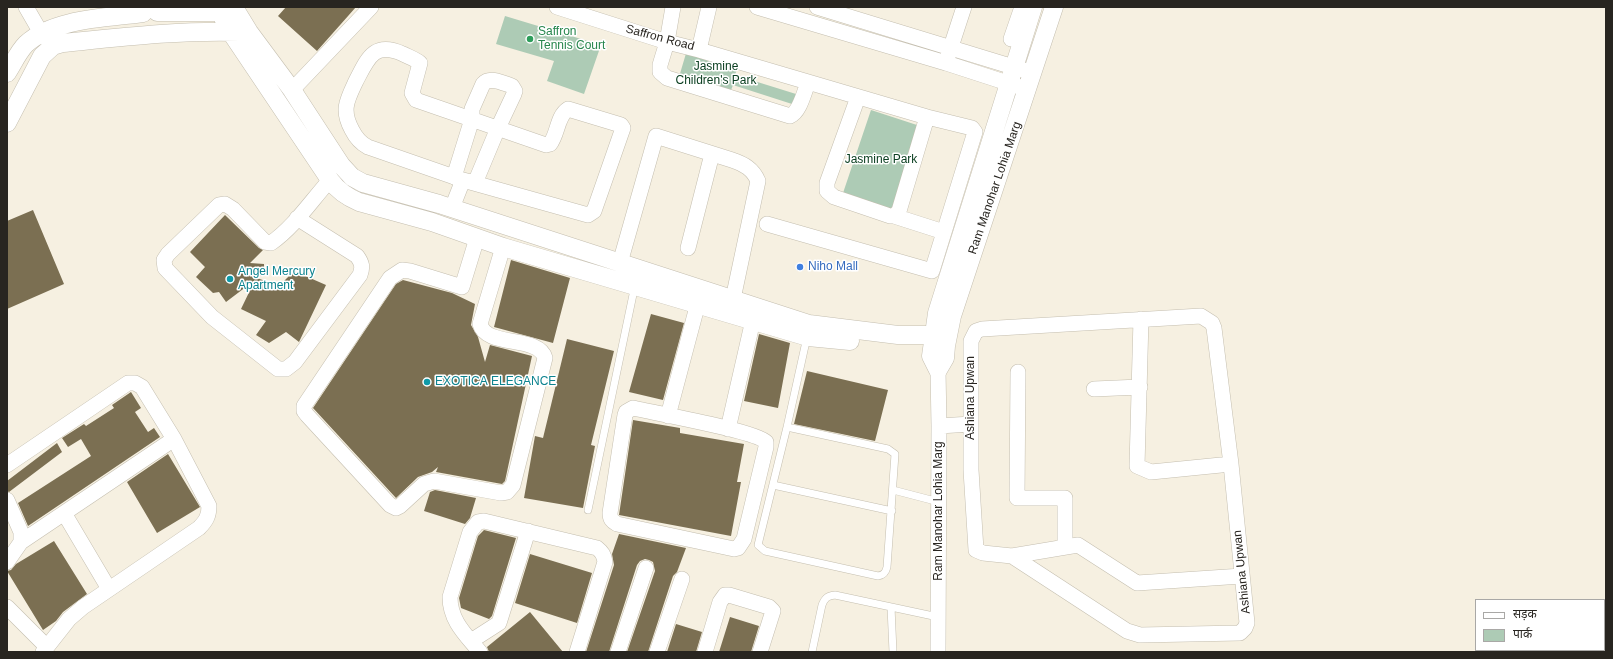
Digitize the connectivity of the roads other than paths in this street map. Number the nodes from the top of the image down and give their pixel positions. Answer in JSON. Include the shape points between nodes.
{"nodes":[{"id":1,"x":26,"y":7,"type":"edge"},
{"id":2,"x":371,"y":7,"type":"edge"},
{"id":3,"x":557,"y":7,"type":"edge"},
{"id":4,"x":673,"y":7,"type":"edge"},
{"id":5,"x":709,"y":7,"type":"edge"},
{"id":6,"x":757,"y":7,"type":"edge"},
{"id":7,"x":817,"y":7,"type":"edge"},
{"id":8,"x":964,"y":7,"type":"edge"},
{"id":9,"x":1022,"y":7,"type":"edge"},
{"id":10,"x":1033,"y":7,"type":"edge"},
{"id":11,"x":1054,"y":7,"type":"edge"},
{"id":12,"x":150,"y":10,"type":"edge"},
{"id":13,"x":240,"y":11,"type":"edge"},
{"id":14,"x":220,"y":12,"type":"junction"},
{"id":15,"x":877,"y":25,"type":"junction"},
{"id":16,"x":230,"y":32,"type":"junction"},
{"id":17,"x":249,"y":32,"type":"junction"},
{"id":18,"x":153,"y":34,"type":"junction"},
{"id":19,"x":47,"y":39,"type":"junction"},
{"id":20,"x":1011,"y":39,"type":"dead end"},
{"id":21,"x":666,"y":42,"type":"junction"},
{"id":22,"x":872,"y":42,"type":"junction"},
{"id":23,"x":951,"y":48,"type":"junction"},
{"id":24,"x":699,"y":50,"type":"junction"},
{"id":25,"x":946,"y":63,"type":"junction"},
{"id":26,"x":7,"y":73,"type":"edge"},
{"id":27,"x":1011,"y":76,"type":"junction"},
{"id":28,"x":1030,"y":81,"type":"junction"},
{"id":29,"x":808,"y":83,"type":"junction"},
{"id":30,"x":292,"y":90,"type":"junction"},
{"id":31,"x":858,"y":97,"type":"junction"},
{"id":32,"x":927,"y":117,"type":"junction"},
{"id":33,"x":472,"y":119,"type":"junction"},
{"id":34,"x":7,"y":123,"type":"edge"},
{"id":35,"x":498,"y":128,"type":"junction"},
{"id":36,"x":712,"y":154,"type":"junction"},
{"id":37,"x":330,"y":180,"type":"junction"},
{"id":38,"x":464,"y":180,"type":"junction"},
{"id":39,"x":452,"y":208,"type":"junction"},
{"id":40,"x":894,"y":216,"type":"junction"},
{"id":41,"x":297,"y":218,"type":"junction"},
{"id":42,"x":498,"y":223,"type":"junction"},
{"id":43,"x":768,"y":224,"type":"dead end"},
{"id":44,"x":944,"y":232,"type":"junction"},
{"id":45,"x":491,"y":242,"type":"junction"},
{"id":46,"x":688,"y":248,"type":"dead end"},
{"id":47,"x":620,"y":263,"type":"junction"},
{"id":48,"x":636,"y":285,"type":"junction"},
{"id":49,"x":677,"y":289,"type":"junction"},
{"id":50,"x":733,"y":299,"type":"junction"},
{"id":51,"x":698,"y":303,"type":"junction"},
{"id":52,"x":753,"y":320,"type":"junction"},
{"id":53,"x":1141,"y":320,"type":"junction"},
{"id":54,"x":807,"y":337,"type":"junction"},
{"id":55,"x":939,"y":340,"type":"junction"},
{"id":56,"x":938,"y":370,"type":"joint"},
{"id":57,"x":1018,"y":372,"type":"dead end"},
{"id":58,"x":1140,"y":388,"type":"junction"},
{"id":59,"x":1094,"y":389,"type":"dead end"},
{"id":60,"x":668,"y":416,"type":"junction"},
{"id":61,"x":971,"y":424,"type":"junction"},
{"id":62,"x":939,"y":426,"type":"junction"},
{"id":63,"x":787,"y":428,"type":"junction"},
{"id":64,"x":728,"y":429,"type":"junction"},
{"id":65,"x":174,"y":439,"type":"junction"},
{"id":66,"x":1231,"y":464,"type":"junction"},
{"id":67,"x":7,"y":465,"type":"edge"},
{"id":68,"x":773,"y":485,"type":"junction"},
{"id":69,"x":893,"y":490,"type":"junction"},
{"id":70,"x":7,"y":500,"type":"edge"},
{"id":71,"x":939,"y":502,"type":"junction"},
{"id":72,"x":588,"y":510,"type":"dead end"},
{"id":73,"x":892,"y":511,"type":"junction"},
{"id":74,"x":64,"y":513,"type":"junction"},
{"id":75,"x":528,"y":531,"type":"junction"},
{"id":76,"x":21,"y":542,"type":"junction"},
{"id":77,"x":1065,"y":547,"type":"junction"},
{"id":78,"x":1012,"y":556,"type":"junction"},
{"id":79,"x":7,"y":562,"type":"edge"},
{"id":80,"x":646,"y":568,"type":"dead end"},
{"id":81,"x":1242,"y":576,"type":"junction"},
{"id":82,"x":682,"y":578,"type":"dead end"},
{"id":83,"x":109,"y":589,"type":"junction"},
{"id":84,"x":7,"y":607,"type":"edge"},
{"id":85,"x":891,"y":607,"type":"junction"},
{"id":86,"x":938,"y":617,"type":"junction"},
{"id":87,"x":476,"y":646,"type":"edge"},
{"id":88,"x":45,"y":650,"type":"edge"},
{"id":89,"x":577,"y":652,"type":"edge"},
{"id":90,"x":618,"y":652,"type":"edge"},
{"id":91,"x":657,"y":652,"type":"edge"},
{"id":92,"x":705,"y":652,"type":"edge"},
{"id":93,"x":760,"y":652,"type":"edge"},
{"id":94,"x":812,"y":652,"type":"edge"},
{"id":95,"x":893,"y":652,"type":"edge"},
{"id":96,"x":938,"y":652,"type":"edge"}],
"edges":[{"from":1,"to":19,"type":"street"},
{"from":2,"to":30,"type":"street"},
{"from":3,"to":21,"type":"street","name":"Saffron Road"},
{"from":4,"to":21,"type":"street"},
{"from":5,"to":24,"type":"street","name":"Saffron Road"},
{"from":6,"to":22,"type":"street"},
{"from":7,"to":15,"type":"street"},
{"from":8,"to":23,"type":"street"},
{"from":9,"to":20,"type":"street"},
{"from":10,"to":27,"type":"street","name":"Ram Manohar Lohia Marg"},
{"from":11,"to":28,"type":"street","name":"Ram Manohar Lohia Marg"},
{"from":12,"to":14,"type":"street"},
{"from":12,"to":18,"type":"street"},
{"from":12,"to":19,"type":"street","via":[[75,22]]},
{"from":13,"to":14,"type":"street"},
{"from":13,"to":17,"type":"street"},
{"from":14,"to":16,"type":"street"},
{"from":15,"to":22,"type":"street"},
{"from":15,"to":23,"type":"street"},
{"from":16,"to":17,"type":"street"},
{"from":16,"to":18,"type":"street"},
{"from":16,"to":37,"type":"street"},
{"from":17,"to":30,"type":"street"},
{"from":18,"to":19,"type":"street","via":[[63,43]]},
{"from":19,"to":26,"type":"street","via":[[25,45]]},
{"from":19,"to":34,"type":"street","via":[[42,56]]},
{"from":21,"to":24,"type":"street","name":"Saffron Road"},
{"from":21,"to":29,"type":"street","via":[[660,72],[667,78],[786,115],[794,115]]},
{"from":22,"to":25,"type":"street"},
{"from":23,"to":25,"type":"street"},
{"from":23,"to":27,"type":"street"},
{"from":24,"to":29,"type":"street"},
{"from":25,"to":27,"type":"street"},
{"from":27,"to":28,"type":"street"},
{"from":27,"to":55,"type":"street","name":"Ram Manohar Lohia Marg","via":[[937,314]]},
{"from":28,"to":55,"type":"street","name":"Ram Manohar Lohia Marg","via":[[952,316]]},
{"from":29,"to":31,"type":"street"},
{"from":30,"to":39,"type":"street","via":[[341,165],[352,177],[363,183]]},
{"from":31,"to":32,"type":"street"},
{"from":31,"to":40,"type":"street","via":[[826,183],[827,191],[834,197]]},
{"from":32,"to":40,"type":"street","via":[[899,211]]},
{"from":32,"to":44,"type":"street","via":[[972,128],[974,132]]},
{"from":33,"to":35,"type":"street"},
{"from":33,"to":35,"type":"street","via":[[472,109],[486,80],[512,86],[515,91]]},
{"from":33,"to":38,"type":"street"},
{"from":33,"to":38,"type":"street","via":[[416,100],[412,94],[420,63],[395,50],[384,49],[367,59],[346,102],[348,122],[362,144]]},
{"from":35,"to":38,"type":"street"},
{"from":35,"to":38,"type":"street","via":[[546,145],[553,140],[563,114],[568,110],[621,125],[623,129],[594,211],[588,215]]},
{"from":36,"to":46,"type":"street"},
{"from":36,"to":47,"type":"street","via":[[656,136]]},
{"from":36,"to":50,"type":"street","via":[[744,164],[758,181]]},
{"from":37,"to":41,"type":"street"},
{"from":37,"to":45,"type":"street","via":[[348,198]]},
{"from":38,"to":39,"type":"street"},
{"from":39,"to":42,"type":"street"},
{"from":40,"to":44,"type":"street"},
{"from":41,"to":41,"type":"street","via":[[271,243],[265,242],[233,209],[225,204],[219,205],[164,260],[165,268],[212,317],[278,370],[286,369],[295,362],[363,268],[362,262],[356,256]]},
{"from":42,"to":45,"type":"street"},
{"from":42,"to":47,"type":"street"},
{"from":43,"to":44,"type":"street","via":[[932,271]]},
{"from":45,"to":45,"type":"street","via":[[481,329],[488,335],[537,348],[545,358],[513,485],[507,492],[502,493],[434,481],[424,484],[400,506],[393,507],[307,415],[304,406],[395,273],[402,270],[410,271],[462,287]]},
{"from":45,"to":48,"type":"street"},
{"from":47,"to":49,"type":"street"},
{"from":48,"to":49,"type":"street"},
{"from":48,"to":72,"type":"lane"},
{"from":49,"to":50,"type":"street"},
{"from":49,"to":51,"type":"street"},
{"from":50,"to":55,"type":"street","via":[[809,324]]},
{"from":51,"to":52,"type":"street"},
{"from":51,"to":60,"type":"street"},
{"from":52,"to":54,"type":"street"},
{"from":52,"to":64,"type":"street"},
{"from":53,"to":58,"type":"street"},
{"from":53,"to":61,"type":"street","name":"Ashiana Upwan","via":[[976,331],[971,341]]},
{"from":53,"to":66,"type":"street","name":"Ashiana Upwan","via":[[1201,316],[1212,323]]},
{"from":54,"to":55,"type":"street","via":[[897,345]]},
{"from":54,"to":63,"type":"lane"},
{"from":55,"to":56,"type":"street","name":"Ram Manohar Lohia Marg","via":[[945,358]]},
{"from":56,"to":62,"type":"street","name":"Ram Manohar Lohia Marg"},
{"from":57,"to":77,"type":"street","via":[[1017,498],[1065,498]]},
{"from":58,"to":59,"type":"street"},
{"from":58,"to":66,"type":"street","via":[[1137,466],[1151,472]]},
{"from":60,"to":64,"type":"street"},
{"from":60,"to":64,"type":"street","via":[[633,408],[626,412],[610,517],[618,524],[734,549],[744,540],[766,442]]},
{"from":61,"to":62,"type":"street"},
{"from":61,"to":78,"type":"street","name":"Ashiana Upwan","via":[[974,546],[978,552]]},
{"from":62,"to":71,"type":"street","name":"Ram Manohar Lohia Marg"},
{"from":63,"to":68,"type":"lane"},
{"from":63,"to":69,"type":"lane","via":[[892,451],[896,458]]},
{"from":65,"to":67,"type":"street","via":[[142,387],[128,383]]},
{"from":65,"to":74,"type":"street"},
{"from":65,"to":83,"type":"street","via":[[210,506],[210,513],[199,528]]},
{"from":66,"to":81,"type":"street","name":"Ashiana Upwan"},
{"from":68,"to":73,"type":"lane"},
{"from":68,"to":73,"type":"lane","via":[[758,541],[761,548],[878,576],[886,571],[887,567]]},
{"from":69,"to":71,"type":"lane"},
{"from":69,"to":73,"type":"lane"},
{"from":70,"to":76,"type":"street","via":[[21,532]]},
{"from":71,"to":86,"type":"street","name":"Ram Manohar Lohia Marg"},
{"from":74,"to":76,"type":"street"},
{"from":74,"to":83,"type":"street"},
{"from":75,"to":87,"type":"street","via":[[499,623]]},
{"from":75,"to":87,"type":"street","via":[[484,521],[478,522],[470,532],[450,597],[450,608],[454,620]]},
{"from":75,"to":89,"type":"street","via":[[597,548],[604,557],[605,562]]},
{"from":76,"to":79,"type":"street"},
{"from":77,"to":78,"type":"street"},
{"from":77,"to":81,"type":"street","via":[[1078,545],[1137,583]]},
{"from":78,"to":81,"type":"street","name":"Ashiana Upwan","via":[[1128,631],[1140,635],[1240,633],[1247,623]]},
{"from":80,"to":90,"type":"street"},
{"from":82,"to":91,"type":"street"},
{"from":83,"to":88,"type":"street","via":[[69,619]]},
{"from":84,"to":88,"type":"street"},
{"from":85,"to":86,"type":"lane"},
{"from":85,"to":94,"type":"lane","via":[[835,595],[829,596],[822,605]]},
{"from":85,"to":95,"type":"lane"},
{"from":86,"to":96,"type":"street","name":"Ram Manohar Lohia Marg"},
{"from":92,"to":93,"type":"street","via":[[720,602],[725,595],[769,607],[773,611]]}]}
